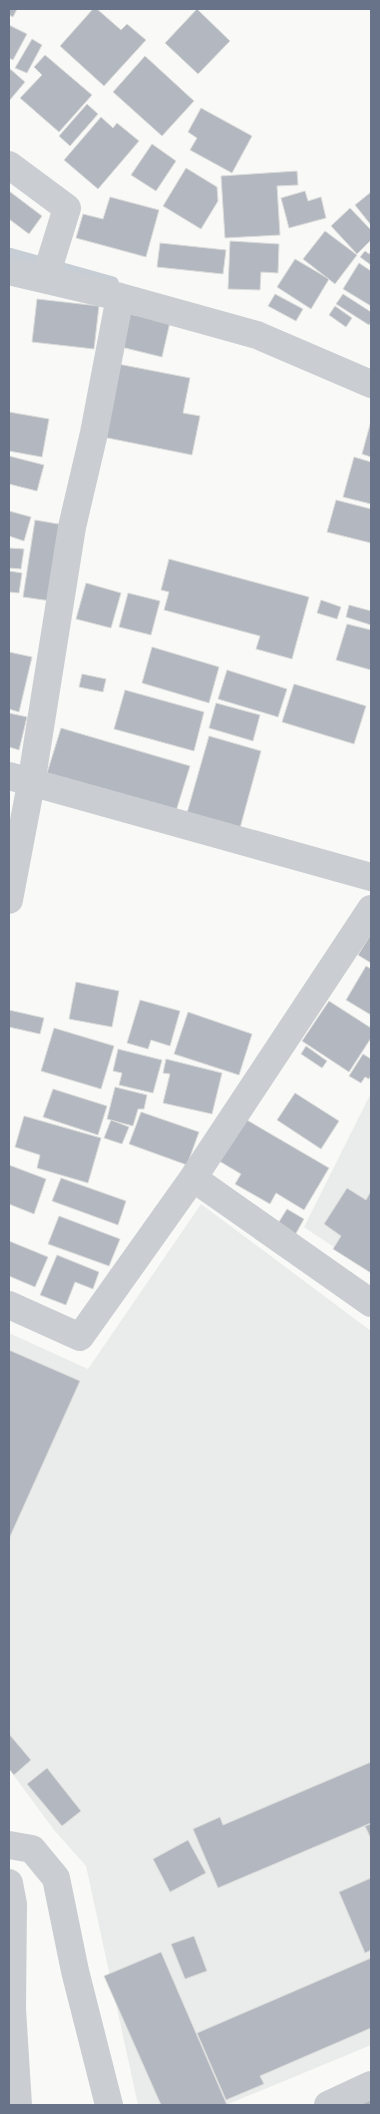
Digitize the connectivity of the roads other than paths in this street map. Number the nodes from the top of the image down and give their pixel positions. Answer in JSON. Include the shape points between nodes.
{"nodes":[{"id":1,"x":9,"y":165,"type":"edge"},
{"id":2,"x":9,"y":271,"type":"edge"},
{"id":3,"x":45,"y":279,"type":"junction"},
{"id":4,"x":120,"y":297,"type":"junction"},
{"id":5,"x":371,"y":384,"type":"edge"},
{"id":6,"x":20,"y":780,"type":"edge"},
{"id":7,"x":371,"y":877,"type":"edge"},
{"id":8,"x":9,"y":900,"type":"edge"},
{"id":9,"x":371,"y":909,"type":"edge"},
{"id":10,"x":193,"y":1178,"type":"junction"},
{"id":11,"x":371,"y":1303,"type":"edge"},
{"id":12,"x":9,"y":1305,"type":"edge"},
{"id":13,"x":9,"y":1845,"type":"edge"},
{"id":14,"x":9,"y":1883,"type":"edge"},
{"id":15,"x":371,"y":2085,"type":"edge"},
{"id":16,"x":18,"y":2105,"type":"edge"},
{"id":17,"x":109,"y":2105,"type":"edge"},
{"id":18,"x":328,"y":2105,"type":"edge"}],
"edges":[{"from":1,"to":3,"type":"street","via":[[67,208]]},
{"from":2,"to":3,"type":"street"},
{"from":3,"to":4,"type":"street"},
{"from":4,"to":5,"type":"street","via":[[257,335]]},
{"from":4,"to":6,"type":"street"},
{"from":6,"to":7,"type":"street"},
{"from":6,"to":8,"type":"street"},
{"from":9,"to":10,"type":"street"},
{"from":10,"to":11,"type":"street"},
{"from":10,"to":12,"type":"street","via":[[80,1337]]},
{"from":13,"to":17,"type":"street","via":[[32,1849],[56,1878],[75,1971]]},
{"from":14,"to":16,"type":"street","via":[[13,1904],[12,2009]]},
{"from":15,"to":18,"type":"street"}]}
